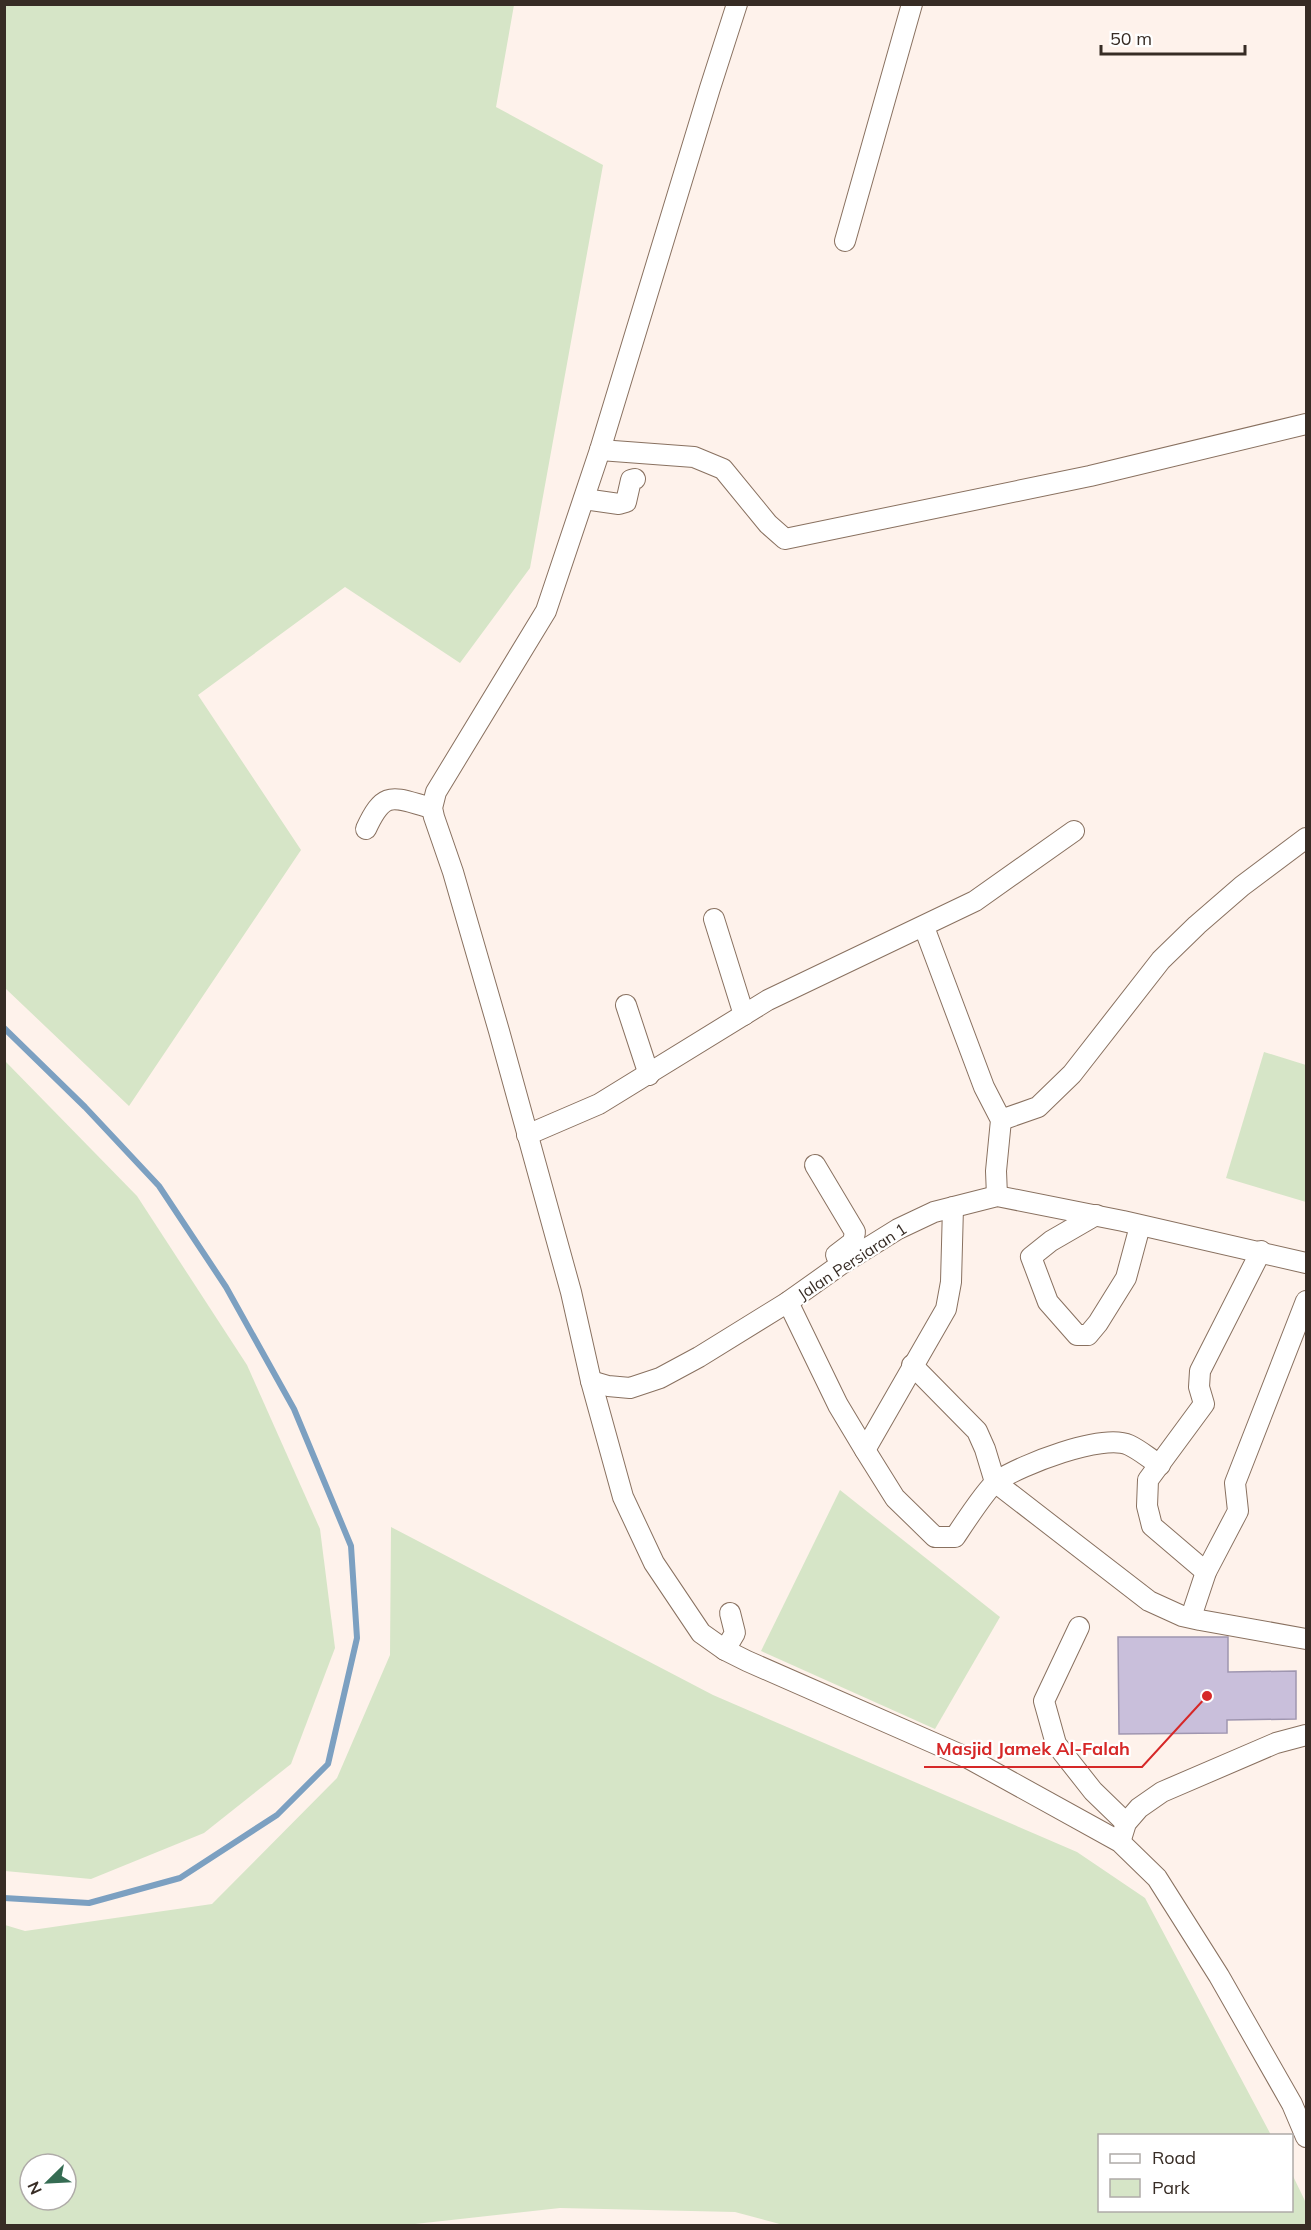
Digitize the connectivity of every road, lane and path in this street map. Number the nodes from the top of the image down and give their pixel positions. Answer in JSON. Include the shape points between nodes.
{"nodes":[{"id":1,"x":737,"y":4,"type":"edge"},
{"id":2,"x":912,"y":4,"type":"edge"},
{"id":3,"x":845,"y":241,"type":"dead end"},
{"id":4,"x":1306,"y":424,"type":"edge"},
{"id":5,"x":600,"y":450,"type":"junction"},
{"id":6,"x":635,"y":479,"type":"dead end"},
{"id":7,"x":584,"y":499,"type":"junction"},
{"id":8,"x":432,"y":808,"type":"junction"},
{"id":9,"x":366,"y":829,"type":"dead end"},
{"id":10,"x":1074,"y":831,"type":"dead end"},
{"id":11,"x":1306,"y":838,"type":"edge"},
{"id":12,"x":714,"y":919,"type":"dead end"},
{"id":13,"x":924,"y":927,"type":"junction"},
{"id":14,"x":626,"y":1005,"type":"dead end"},
{"id":15,"x":744,"y":1015,"type":"junction"},
{"id":16,"x":649,"y":1075,"type":"junction"},
{"id":17,"x":1001,"y":1120,"type":"junction"},
{"id":18,"x":527,"y":1135,"type":"junction"},
{"id":19,"x":815,"y":1165,"type":"dead end"},
{"id":20,"x":997,"y":1196,"type":"junction"},
{"id":21,"x":953,"y":1207,"type":"junction"},
{"id":22,"x":1096,"y":1215,"type":"junction"},
{"id":23,"x":1140,"y":1226,"type":"junction"},
{"id":24,"x":1261,"y":1251,"type":"junction"},
{"id":25,"x":838,"y":1260,"type":"junction"},
{"id":26,"x":1306,"y":1263,"type":"edge"},
{"id":27,"x":1306,"y":1301,"type":"edge"},
{"id":28,"x":788,"y":1302,"type":"junction"},
{"id":29,"x":912,"y":1365,"type":"junction"},
{"id":30,"x":591,"y":1381,"type":"junction"},
{"id":31,"x":865,"y":1450,"type":"junction"},
{"id":32,"x":1160,"y":1465,"type":"junction"},
{"id":33,"x":995,"y":1482,"type":"junction"},
{"id":34,"x":1206,"y":1572,"type":"junction"},
{"id":35,"x":730,"y":1613,"type":"dead end"},
{"id":36,"x":1191,"y":1617,"type":"junction"},
{"id":37,"x":1079,"y":1627,"type":"dead end"},
{"id":38,"x":1306,"y":1639,"type":"edge"},
{"id":39,"x":725,"y":1650,"type":"junction"},
{"id":40,"x":1306,"y":1735,"type":"edge"},
{"id":41,"x":1123,"y":1833,"type":"junction"},
{"id":42,"x":1306,"y":2137,"type":"edge"}],
"edges":[{"from":1,"to":5,"type":"street"},
{"from":2,"to":3,"type":"street"},
{"from":4,"to":5,"type":"street","via":[[1090,476],[786,539],[768,524],[723,469],[694,457]]},
{"from":5,"to":7,"type":"street"},
{"from":6,"to":7,"type":"street","via":[[631,480],[626,502]]},
{"from":7,"to":8,"type":"street","via":[[546,611],[436,792]]},
{"from":8,"to":9,"type":"street","via":[[390,799],[381,802]]},
{"from":8,"to":18,"type":"street","via":[[500,1031]]},
{"from":10,"to":13,"type":"street","via":[[975,901]]},
{"from":11,"to":17,"type":"street","via":[[1242,886],[1161,960],[1072,1074],[1038,1107]]},
{"from":12,"to":15,"type":"street"},
{"from":13,"to":15,"type":"street"},
{"from":13,"to":17,"type":"street","via":[[984,1087]]},
{"from":14,"to":16,"type":"street"},
{"from":15,"to":16,"type":"street"},
{"from":16,"to":18,"type":"street","via":[[599,1104]]},
{"from":17,"to":20,"type":"street"},
{"from":18,"to":30,"type":"street"},
{"from":19,"to":25,"type":"street","via":[[855,1232],[853,1242]]},
{"from":20,"to":21,"type":"street","name":"Jalan Persiaran 1"},
{"from":20,"to":22,"type":"street","name":"Jalan Persiaran 1"},
{"from":21,"to":25,"type":"street","name":"Jalan Persiaran 1","via":[[934,1212]]},
{"from":21,"to":29,"type":"street","via":[[951,1282],[945,1309]]},
{"from":22,"to":23,"type":"street","name":"Jalan Persiaran 1"},
{"from":22,"to":23,"type":"street","via":[[1031,1257],[1048,1302],[1077,1335],[1088,1335],[1126,1278]]},
{"from":23,"to":24,"type":"street","name":"Jalan Persiaran 1"},
{"from":24,"to":26,"type":"street","name":"Jalan Persiaran 1"},
{"from":24,"to":32,"type":"street","via":[[1200,1371],[1204,1404]]},
{"from":25,"to":28,"type":"street","name":"Jalan Persiaran 1"},
{"from":27,"to":34,"type":"street","via":[[1235,1483],[1238,1511]]},
{"from":28,"to":30,"type":"street","name":"Jalan Persiaran 1","via":[[660,1378],[630,1388]]},
{"from":28,"to":31,"type":"street","via":[[838,1405]]},
{"from":29,"to":31,"type":"street"},
{"from":29,"to":33,"type":"street","via":[[977,1431]]},
{"from":30,"to":39,"type":"street","via":[[622,1497],[654,1563],[700,1633]]},
{"from":31,"to":33,"type":"street","via":[[895,1498],[934,1537],[955,1537]]},
{"from":32,"to":33,"type":"street","via":[[1128,1444],[1108,1442],[1089,1444]]},
{"from":32,"to":34,"type":"street","via":[[1148,1480],[1147,1506],[1152,1526]]},
{"from":33,"to":36,"type":"street","via":[[1149,1601]]},
{"from":34,"to":36,"type":"street"},
{"from":35,"to":39,"type":"street","via":[[735,1633]]},
{"from":36,"to":38,"type":"street"},
{"from":37,"to":41,"type":"street","via":[[1044,1701],[1056,1744]]},
{"from":39,"to":41,"type":"street","via":[[968,1758],[1086,1821]]},
{"from":40,"to":41,"type":"street","via":[[1276,1743],[1162,1792],[1139,1809]]},
{"from":41,"to":42,"type":"street","via":[[1157,1878],[1224,1986],[1292,2104]]}]}
